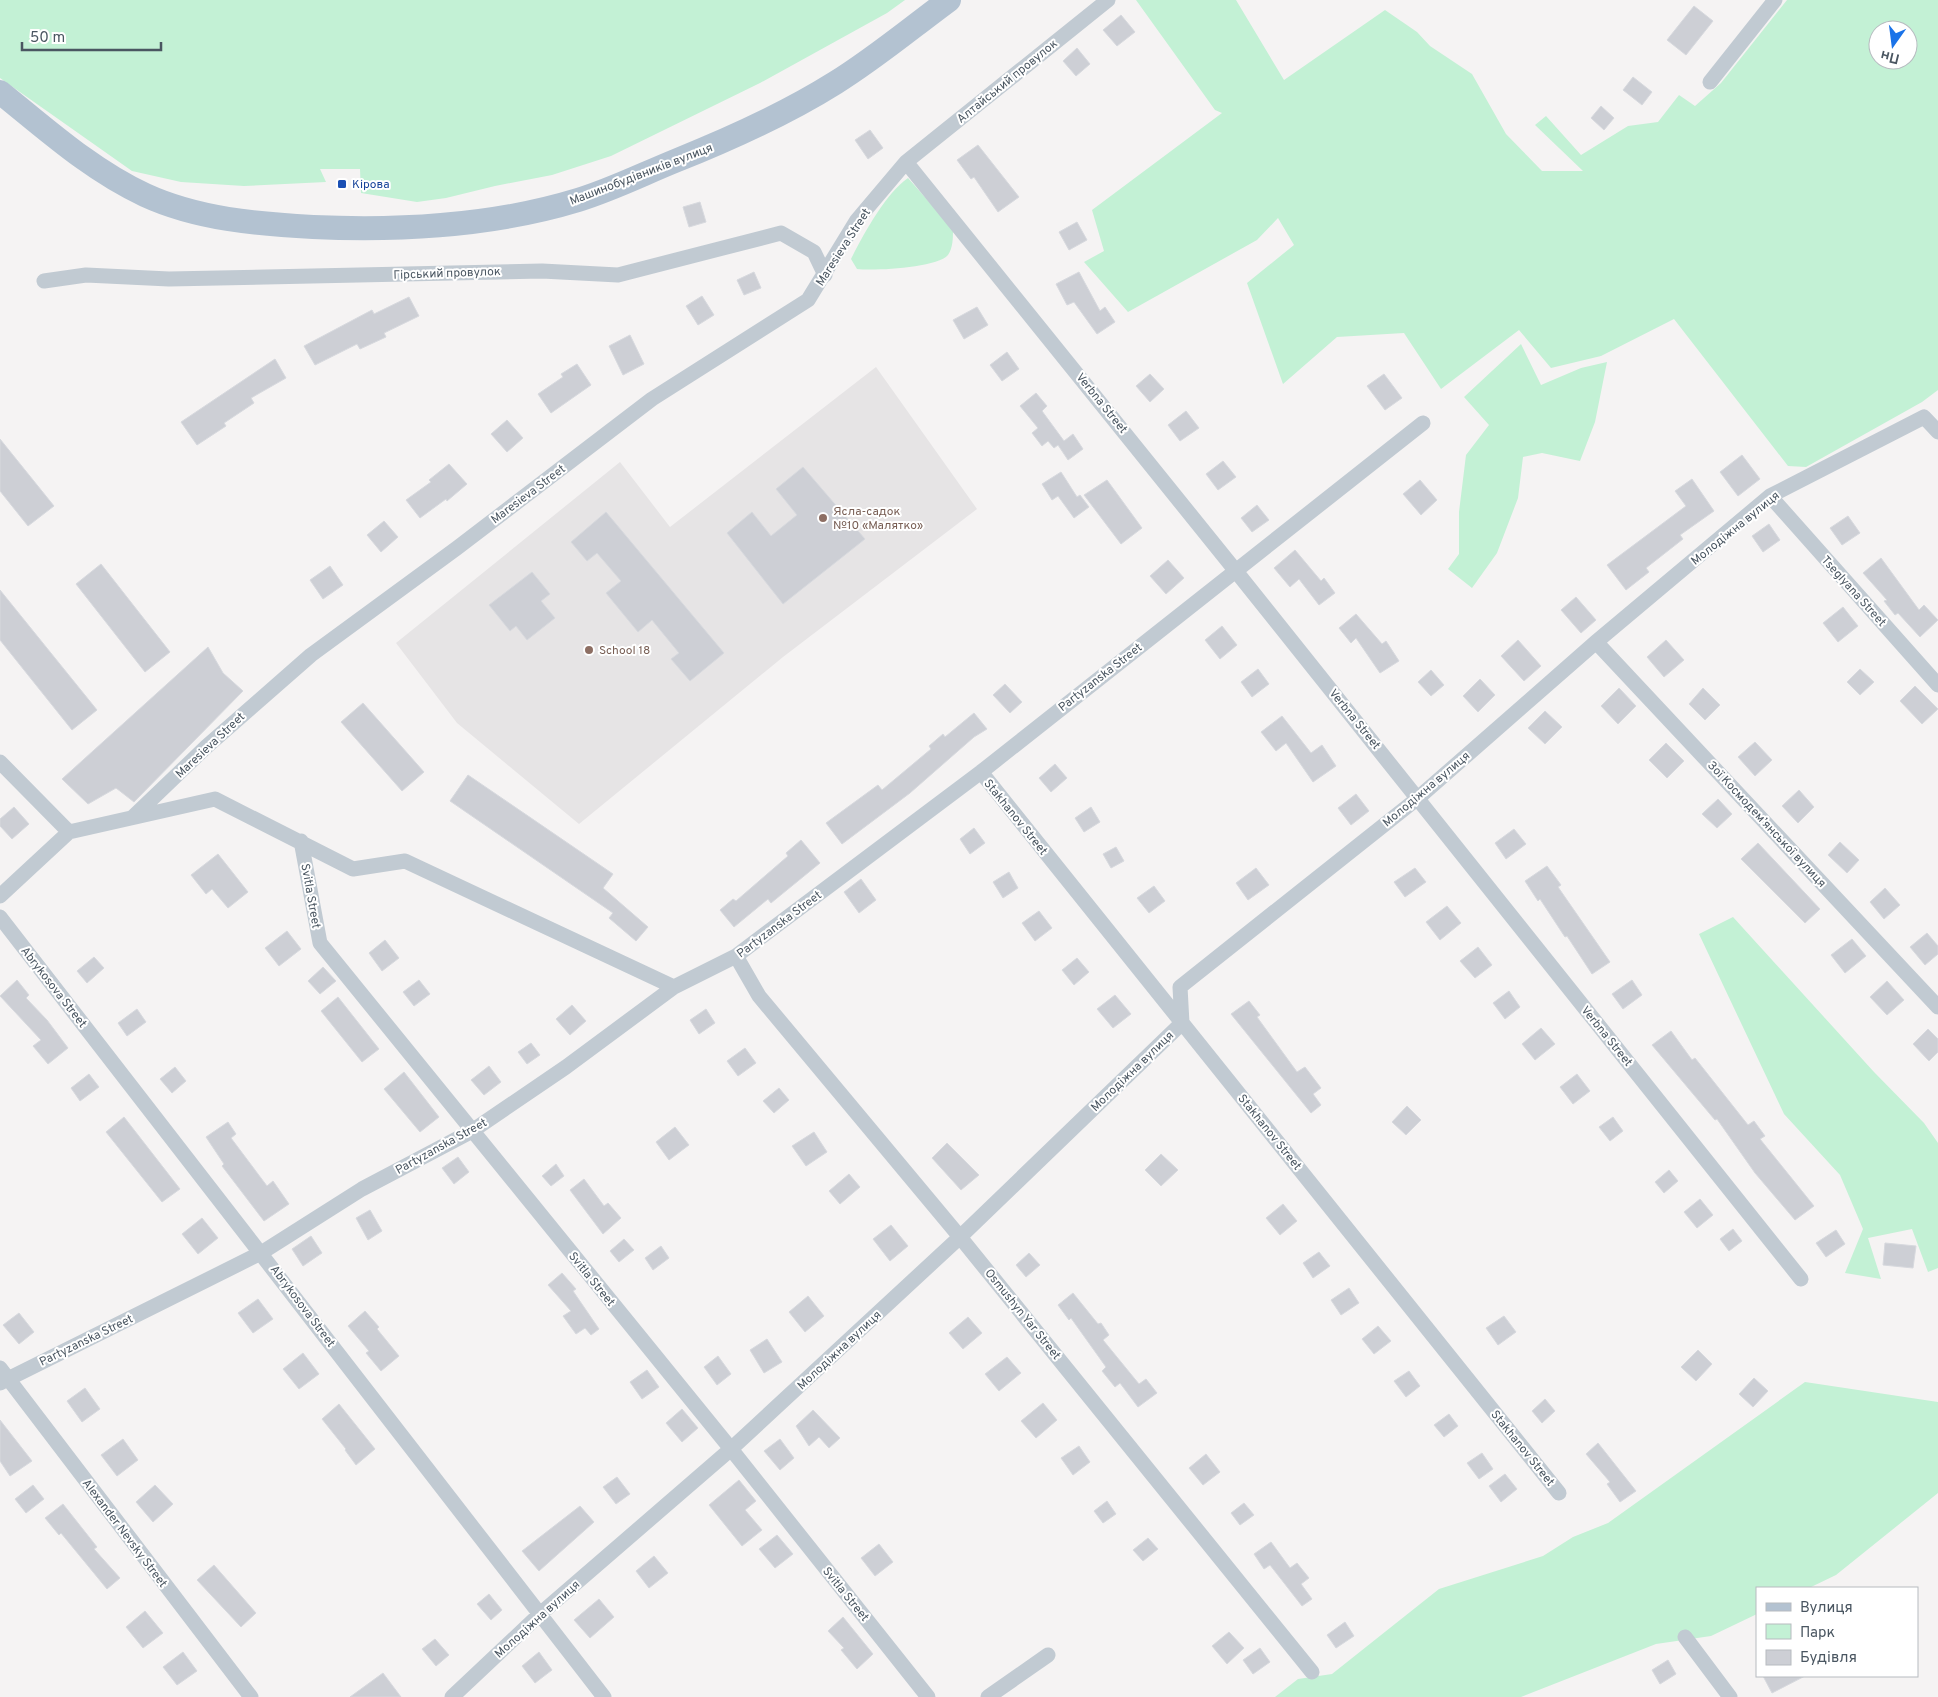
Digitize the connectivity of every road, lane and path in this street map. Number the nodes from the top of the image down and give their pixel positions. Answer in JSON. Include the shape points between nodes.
{"nodes":[{"id":1,"x":948,"y":0,"type":"edge"},
{"id":2,"x":1108,"y":0,"type":"edge"},
{"id":3,"x":1775,"y":0,"type":"edge"},
{"id":4,"x":1710,"y":82,"type":"dead end"},
{"id":5,"x":0,"y":92,"type":"edge"},
{"id":6,"x":906,"y":162,"type":"junction"},
{"id":7,"x":825,"y":275,"type":"junction"},
{"id":8,"x":44,"y":281,"type":"dead end"},
{"id":9,"x":1423,"y":423,"type":"dead end"},
{"id":10,"x":1938,"y":432,"type":"edge"},
{"id":11,"x":1770,"y":496,"type":"junction"},
{"id":12,"x":1235,"y":570,"type":"junction"},
{"id":13,"x":1596,"y":642,"type":"junction"},
{"id":14,"x":1938,"y":684,"type":"edge"},
{"id":15,"x":0,"y":762,"type":"edge"},
{"id":16,"x":980,"y":772,"type":"junction"},
{"id":17,"x":1418,"y":798,"type":"junction"},
{"id":18,"x":133,"y":817,"type":"junction"},
{"id":19,"x":68,"y":832,"type":"junction"},
{"id":20,"x":301,"y":841,"type":"junction"},
{"id":21,"x":0,"y":896,"type":"edge"},
{"id":22,"x":0,"y":917,"type":"edge"},
{"id":23,"x":736,"y":956,"type":"junction"},
{"id":24,"x":674,"y":987,"type":"junction"},
{"id":25,"x":1938,"y":1007,"type":"edge"},
{"id":26,"x":1182,"y":1023,"type":"junction"},
{"id":27,"x":472,"y":1131,"type":"junction"},
{"id":28,"x":960,"y":1237,"type":"junction"},
{"id":29,"x":261,"y":1253,"type":"junction"},
{"id":30,"x":1801,"y":1280,"type":"dead end"},
{"id":31,"x":3,"y":1377,"type":"edge"},
{"id":32,"x":731,"y":1450,"type":"junction"},
{"id":33,"x":1559,"y":1492,"type":"dead end"},
{"id":34,"x":539,"y":1615,"type":"junction"},
{"id":35,"x":1685,"y":1637,"type":"dead end"},
{"id":36,"x":1048,"y":1655,"type":"dead end"},
{"id":37,"x":1312,"y":1672,"type":"dead end"},
{"id":38,"x":251,"y":1697,"type":"edge"},
{"id":39,"x":452,"y":1697,"type":"edge"},
{"id":40,"x":604,"y":1697,"type":"edge"},
{"id":41,"x":928,"y":1697,"type":"edge"},
{"id":42,"x":988,"y":1697,"type":"edge"},
{"id":43,"x":1730,"y":1697,"type":"edge"}],
"edges":[{"from":1,"to":5,"type":"main road","name":"Машинобудівників вулиця","via":[[836,82],[768,122],[579,200],[507,217],[443,225],[389,228],[280,225],[178,208],[110,177]]},
{"from":2,"to":6,"type":"street","name":"Алтайський провулок"},
{"from":3,"to":4,"type":"street"},
{"from":6,"to":7,"type":"street","name":"Maresieva Street","via":[[857,220]]},
{"from":6,"to":12,"type":"street","name":"Verbna Street"},
{"from":7,"to":8,"type":"street","name":"Гірський провулок","via":[[814,252],[781,233],[618,275],[542,271],[169,279],[86,275]]},
{"from":7,"to":18,"type":"street","name":"Maresieva Street","via":[[808,300],[652,399],[458,548],[310,655],[206,746]]},
{"from":9,"to":12,"type":"street","name":"Partyzanska Street"},
{"from":10,"to":11,"type":"street","name":"Молодіжна вулиця","via":[[1924,417]]},
{"from":11,"to":13,"type":"street","name":"Молодіжна вулиця"},
{"from":11,"to":14,"type":"street","name":"Tseglyana Street"},
{"from":12,"to":16,"type":"street","name":"Partyzanska Street"},
{"from":12,"to":17,"type":"street","name":"Verbna Street"},
{"from":13,"to":17,"type":"street","name":"Молодіжна вулиця"},
{"from":13,"to":25,"type":"street","name":"Зої Космодем’янської вулиця"},
{"from":15,"to":19,"type":"street"},
{"from":16,"to":23,"type":"street","name":"Partyzanska Street"},
{"from":16,"to":26,"type":"street","name":"Stakhanov Street"},
{"from":17,"to":26,"type":"street","name":"Молодіжна вулиця","via":[[1180,987]]},
{"from":17,"to":30,"type":"street","name":"Verbna Street"},
{"from":18,"to":19,"type":"street"},
{"from":18,"to":20,"type":"street","via":[[215,799]]},
{"from":19,"to":21,"type":"street"},
{"from":20,"to":24,"type":"street","via":[[353,868],[405,861]]},
{"from":20,"to":27,"type":"street","name":"Svitla Street","via":[[320,944]]},
{"from":22,"to":29,"type":"street","name":"Abrykosova Street"},
{"from":23,"to":24,"type":"street","name":"Partyzanska Street"},
{"from":23,"to":28,"type":"street","name":"Osmushyn Yar Street","via":[[759,996]]},
{"from":24,"to":27,"type":"street","name":"Partyzanska Street"},
{"from":26,"to":28,"type":"street","name":"Молодіжна вулиця"},
{"from":26,"to":33,"type":"street","name":"Stakhanov Street"},
{"from":27,"to":29,"type":"street","name":"Partyzanska Street","via":[[362,1189]]},
{"from":27,"to":32,"type":"street","name":"Svitla Street"},
{"from":28,"to":32,"type":"street","name":"Молодіжна вулиця"},
{"from":28,"to":37,"type":"street","name":"Osmushyn Yar Street"},
{"from":29,"to":31,"type":"street","name":"Partyzanska Street"},
{"from":29,"to":34,"type":"street","name":"Abrykosova Street"},
{"from":31,"to":38,"type":"street","name":"Alexander Nevsky Street"},
{"from":32,"to":34,"type":"street","name":"Молодіжна вулиця"},
{"from":32,"to":41,"type":"street","name":"Svitla Street"},
{"from":34,"to":39,"type":"street","name":"Молодіжна вулиця"},
{"from":34,"to":40,"type":"street","name":"Abrykosova Street"},
{"from":35,"to":43,"type":"street"},
{"from":36,"to":42,"type":"street"}]}
